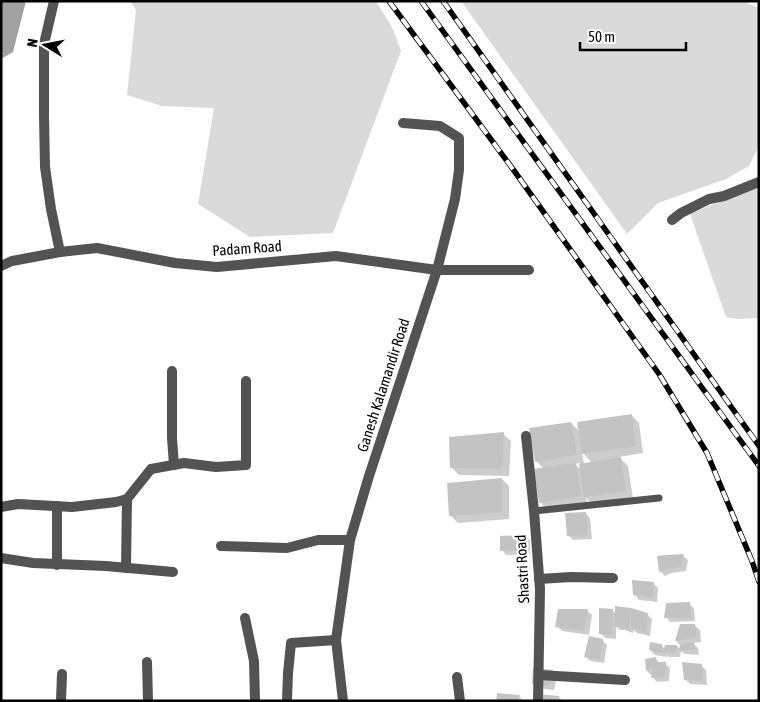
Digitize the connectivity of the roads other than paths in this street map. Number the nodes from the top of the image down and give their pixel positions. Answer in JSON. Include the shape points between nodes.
{"nodes":[{"id":1,"x":54,"y":1,"type":"edge"},
{"id":2,"x":403,"y":123,"type":"dead end"},
{"id":3,"x":759,"y":182,"type":"edge"},
{"id":4,"x":672,"y":220,"type":"dead end"},
{"id":5,"x":60,"y":252,"type":"junction"},
{"id":6,"x":1,"y":266,"type":"edge"},
{"id":7,"x":437,"y":270,"type":"junction"},
{"id":8,"x":529,"y":270,"type":"dead end"},
{"id":9,"x":172,"y":371,"type":"dead end"},
{"id":10,"x":246,"y":381,"type":"dead end"},
{"id":11,"x":526,"y":436,"type":"dead end"},
{"id":12,"x":174,"y":465,"type":"junction"},
{"id":13,"x":659,"y":498,"type":"dead end"},
{"id":14,"x":127,"y":499,"type":"junction"},
{"id":15,"x":56,"y":506,"type":"junction"},
{"id":16,"x":1,"y":507,"type":"edge"},
{"id":17,"x":534,"y":511,"type":"junction"},
{"id":18,"x":350,"y":540,"type":"junction"},
{"id":19,"x":221,"y":546,"type":"dead end"},
{"id":20,"x":1,"y":558,"type":"edge"},
{"id":21,"x":57,"y":565,"type":"junction"},
{"id":22,"x":126,"y":568,"type":"junction"},
{"id":23,"x":173,"y":572,"type":"dead end"},
{"id":24,"x":613,"y":578,"type":"dead end"},
{"id":25,"x":539,"y":579,"type":"junction"},
{"id":26,"x":245,"y":618,"type":"dead end"},
{"id":27,"x":336,"y":640,"type":"junction"},
{"id":28,"x":147,"y":662,"type":"dead end"},
{"id":29,"x":62,"y":674,"type":"dead end"},
{"id":30,"x":539,"y":675,"type":"junction"},
{"id":31,"x":457,"y":677,"type":"dead end"},
{"id":32,"x":625,"y":680,"type":"dead end"},
{"id":33,"x":61,"y":701,"type":"edge"},
{"id":34,"x":148,"y":701,"type":"edge"},
{"id":35,"x":255,"y":701,"type":"edge"},
{"id":36,"x":287,"y":701,"type":"edge"},
{"id":37,"x":343,"y":701,"type":"edge"},
{"id":38,"x":460,"y":701,"type":"edge"},
{"id":39,"x":538,"y":701,"type":"edge"}],
"edges":[{"from":1,"to":5,"type":"street","via":[[44,44],[44,116],[46,167]]},
{"from":2,"to":7,"type":"street","name":"Ganesh Kalamandir Road","via":[[440,126],[459,138],[455,199]]},
{"from":3,"to":4,"type":"street","via":[[709,200]]},
{"from":5,"to":6,"type":"street","name":"Padam Road"},
{"from":5,"to":7,"type":"street","name":"Padam Road","via":[[97,248],[175,263],[216,267],[336,256]]},
{"from":7,"to":8,"type":"street","name":"Padam Road"},
{"from":7,"to":18,"type":"street","name":"Ganesh Kalamandir Road"},
{"from":9,"to":12,"type":"street"},
{"from":10,"to":12,"type":"street","via":[[246,465]]},
{"from":11,"to":17,"type":"street","name":"Shastri Road"},
{"from":12,"to":14,"type":"street","via":[[151,469]]},
{"from":13,"to":17,"type":"lane"},
{"from":14,"to":15,"type":"street","via":[[72,507]]},
{"from":14,"to":22,"type":"street"},
{"from":15,"to":16,"type":"street","via":[[18,504]]},
{"from":15,"to":21,"type":"street"},
{"from":17,"to":25,"type":"street","name":"Shastri Road"},
{"from":18,"to":19,"type":"street","via":[[318,540],[287,548]]},
{"from":18,"to":27,"type":"street","name":"Ganesh Kalamandir Road"},
{"from":20,"to":21,"type":"street"},
{"from":21,"to":22,"type":"street"},
{"from":22,"to":23,"type":"street"},
{"from":24,"to":25,"type":"street"},
{"from":25,"to":30,"type":"street","name":"Shastri Road"},
{"from":26,"to":35,"type":"street","via":[[254,661]]},
{"from":27,"to":36,"type":"street","via":[[291,643]]},
{"from":27,"to":37,"type":"street","name":"Ganesh Kalamandir Road"},
{"from":28,"to":34,"type":"street"},
{"from":29,"to":33,"type":"street"},
{"from":30,"to":32,"type":"street"},
{"from":30,"to":39,"type":"street","name":"Shastri Road"},
{"from":31,"to":38,"type":"street"}]}
